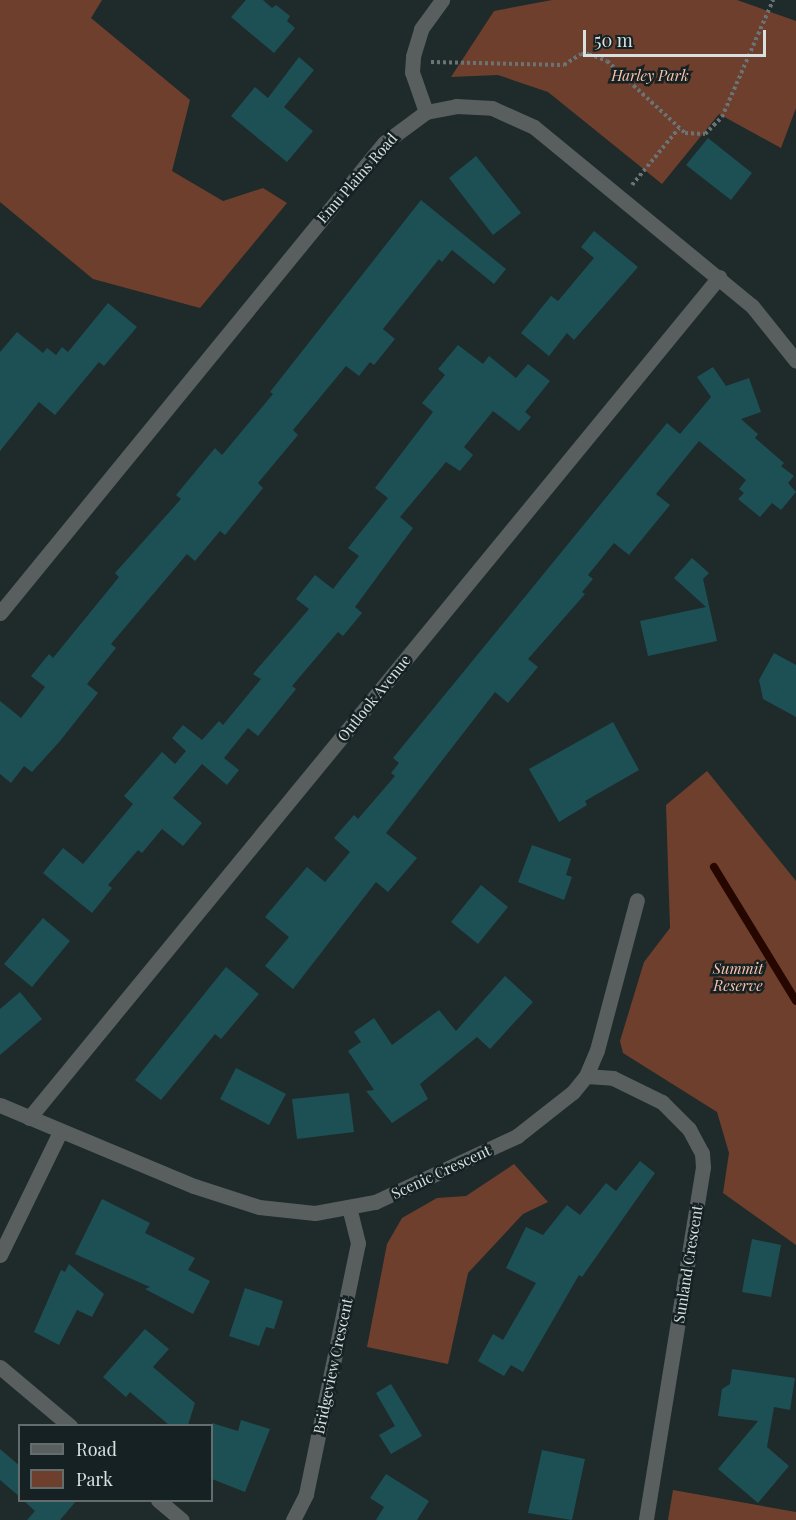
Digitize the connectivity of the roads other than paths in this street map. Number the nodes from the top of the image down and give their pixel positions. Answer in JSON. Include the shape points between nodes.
{"nodes":[{"id":1,"x":442,"y":0,"type":"edge"},
{"id":2,"x":426,"y":112,"type":"junction"},
{"id":3,"x":719,"y":277,"type":"junction"},
{"id":4,"x":796,"y":360,"type":"edge"},
{"id":5,"x":0,"y":612,"type":"edge"},
{"id":6,"x":637,"y":900,"type":"dead end"},
{"id":7,"x":586,"y":1076,"type":"junction"},
{"id":8,"x":0,"y":1105,"type":"edge"},
{"id":9,"x":29,"y":1118,"type":"junction"},
{"id":10,"x":60,"y":1132,"type":"junction"},
{"id":11,"x":349,"y":1208,"type":"junction"},
{"id":12,"x":0,"y":1255,"type":"edge"},
{"id":13,"x":0,"y":1366,"type":"edge"},
{"id":14,"x":69,"y":1424,"type":"edge"},
{"id":15,"x":160,"y":1502,"type":"edge"},
{"id":16,"x":182,"y":1520,"type":"edge"},
{"id":17,"x":293,"y":1520,"type":"edge"},
{"id":18,"x":646,"y":1520,"type":"edge"}],
"edges":[{"from":1,"to":2,"type":"street","via":[[415,42],[412,64]]},
{"from":2,"to":3,"type":"street","name":"Emu Plains Road","via":[[473,106],[507,113],[534,127]]},
{"from":2,"to":5,"type":"street","name":"Emu Plains Road","via":[[384,143]]},
{"from":3,"to":4,"type":"street","name":"Emu Plains Road","via":[[752,306]]},
{"from":3,"to":9,"type":"street","name":"Outlook Avenue"},
{"from":6,"to":7,"type":"street","name":"Scenic Crescent","via":[[614,1000]]},
{"from":7,"to":11,"type":"street","name":"Scenic Crescent","via":[[562,1105],[517,1137],[402,1192]]},
{"from":7,"to":18,"type":"street","name":"Sunland Crescent","via":[[613,1078],[662,1102],[689,1129],[702,1153],[704,1167]]},
{"from":8,"to":9,"type":"street","name":"Scenic Crescent"},
{"from":9,"to":10,"type":"street","name":"Scenic Crescent"},
{"from":10,"to":11,"type":"street","name":"Scenic Crescent","via":[[194,1186],[258,1207],[315,1213]]},
{"from":10,"to":12,"type":"street"},
{"from":11,"to":17,"type":"street","name":"Bridgeview Crescent","via":[[358,1243],[306,1494]]},
{"from":13,"to":14,"type":"street"},
{"from":15,"to":16,"type":"street"}]}
